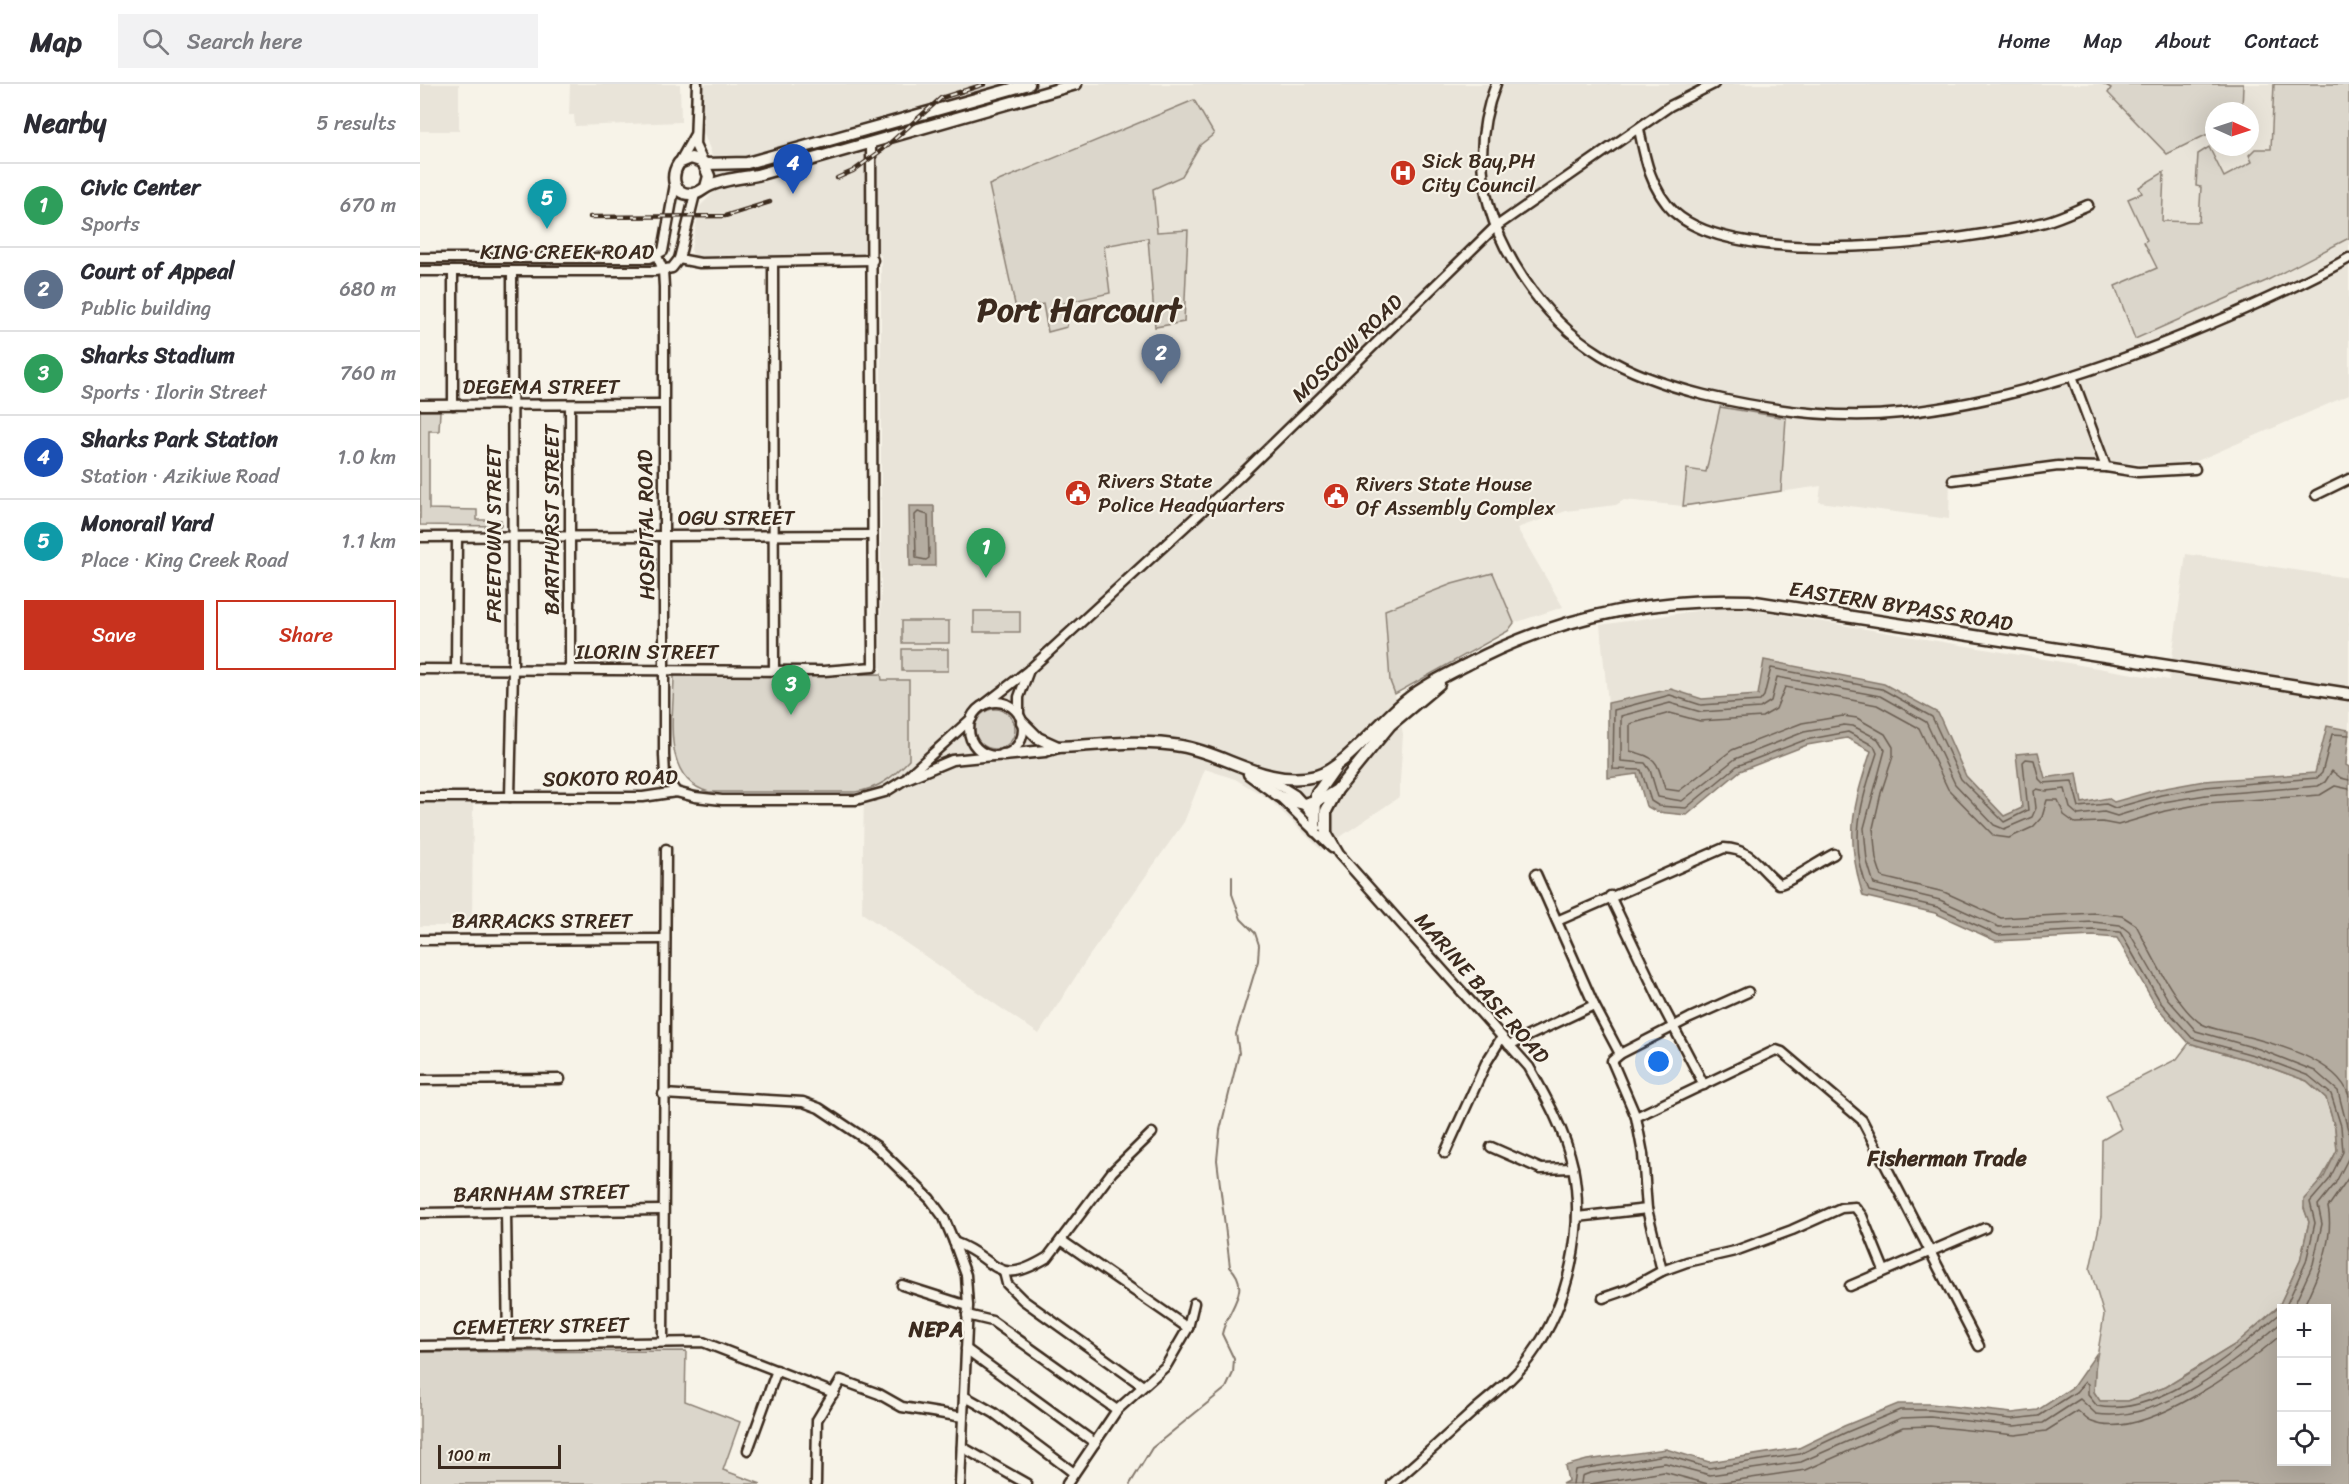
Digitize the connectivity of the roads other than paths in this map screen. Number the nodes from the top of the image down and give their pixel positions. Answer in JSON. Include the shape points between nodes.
{"nodes":[{"id":1,"x":697,"y":84,"type":"edge"},
{"id":2,"x":1029,"y":84,"type":"edge"},
{"id":3,"x":1076,"y":84,"type":"edge"},
{"id":4,"x":1496,"y":84,"type":"edge"},
{"id":5,"x":1714,"y":84,"type":"edge"},
{"id":6,"x":1639,"y":129,"type":"junction"},
{"id":7,"x":695,"y":132,"type":"junction"},
{"id":8,"x":871,"y":143,"type":"junction"},
{"id":9,"x":679,"y":163,"type":"junction"},
{"id":10,"x":704,"y":163,"type":"junction"},
{"id":11,"x":675,"y":184,"type":"junction"},
{"id":12,"x":706,"y":187,"type":"junction"},
{"id":13,"x":695,"y":194,"type":"junction"},
{"id":14,"x":2088,"y":205,"type":"dead end"},
{"id":15,"x":1494,"y":228,"type":"junction"},
{"id":16,"x":657,"y":256,"type":"junction"},
{"id":17,"x":420,"y":258,"type":"edge"},
{"id":18,"x":2349,"y":258,"type":"edge"},
{"id":19,"x":679,"y":259,"type":"junction"},
{"id":20,"x":873,"y":260,"type":"junction"},
{"id":21,"x":773,"y":263,"type":"junction"},
{"id":22,"x":663,"y":270,"type":"junction"},
{"id":23,"x":420,"y":271,"type":"edge"},
{"id":24,"x":453,"y":271,"type":"junction"},
{"id":25,"x":512,"y":271,"type":"junction"},
{"id":26,"x":2072,"y":376,"type":"junction"},
{"id":27,"x":663,"y":404,"type":"junction"},
{"id":28,"x":420,"y":405,"type":"edge"},
{"id":29,"x":453,"y":405,"type":"junction"},
{"id":30,"x":511,"y":405,"type":"junction"},
{"id":31,"x":570,"y":406,"type":"junction"},
{"id":32,"x":2106,"y":466,"type":"junction"},
{"id":33,"x":2195,"y":469,"type":"dead end"},
{"id":34,"x":2349,"y":479,"type":"edge"},
{"id":35,"x":1953,"y":480,"type":"dead end"},
{"id":36,"x":2316,"y":495,"type":"dead end"},
{"id":37,"x":872,"y":536,"type":"junction"},
{"id":38,"x":420,"y":537,"type":"edge"},
{"id":39,"x":457,"y":537,"type":"junction"},
{"id":40,"x":512,"y":537,"type":"junction"},
{"id":41,"x":570,"y":537,"type":"junction"},
{"id":42,"x":663,"y":537,"type":"junction"},
{"id":43,"x":775,"y":537,"type":"junction"},
{"id":44,"x":420,"y":669,"type":"edge"},
{"id":45,"x":456,"y":669,"type":"junction"},
{"id":46,"x":513,"y":670,"type":"junction"},
{"id":47,"x":570,"y":670,"type":"junction"},
{"id":48,"x":666,"y":670,"type":"junction"},
{"id":49,"x":774,"y":670,"type":"junction"},
{"id":50,"x":1029,"y":670,"type":"junction"},
{"id":51,"x":1456,"y":670,"type":"junction"},
{"id":52,"x":2349,"y":694,"type":"edge"},
{"id":53,"x":984,"y":705,"type":"junction"},
{"id":54,"x":972,"y":718,"type":"junction"},
{"id":55,"x":1021,"y":719,"type":"junction"},
{"id":56,"x":1058,"y":747,"type":"junction"},
{"id":57,"x":998,"y":755,"type":"junction"},
{"id":58,"x":1237,"y":765,"type":"junction"},
{"id":59,"x":1337,"y":765,"type":"junction"},
{"id":60,"x":1264,"y":776,"type":"junction"},
{"id":61,"x":904,"y":780,"type":"junction"},
{"id":62,"x":1337,"y":790,"type":"junction"},
{"id":63,"x":676,"y":792,"type":"junction"},
{"id":64,"x":1279,"y":796,"type":"junction"},
{"id":65,"x":420,"y":797,"type":"edge"},
{"id":66,"x":510,"y":797,"type":"junction"},
{"id":67,"x":1309,"y":803,"type":"junction"},
{"id":68,"x":1321,"y":831,"type":"junction"},
{"id":69,"x":666,"y":849,"type":"dead end"},
{"id":70,"x":1834,"y":854,"type":"dead end"},
{"id":71,"x":1536,"y":874,"type":"dead end"},
{"id":72,"x":1610,"y":896,"type":"junction"},
{"id":73,"x":1557,"y":921,"type":"junction"},
{"id":74,"x":665,"y":939,"type":"junction"},
{"id":75,"x":420,"y":940,"type":"edge"},
{"id":76,"x":1748,"y":992,"type":"dead end"},
{"id":77,"x":1594,"y":1005,"type":"junction"},
{"id":78,"x":1675,"y":1027,"type":"junction"},
{"id":79,"x":1502,"y":1037,"type":"junction"},
{"id":80,"x":1509,"y":1045,"type":"junction"},
{"id":81,"x":1620,"y":1054,"type":"junction"},
{"id":82,"x":560,"y":1079,"type":"dead end"},
{"id":83,"x":420,"y":1080,"type":"edge"},
{"id":84,"x":1704,"y":1085,"type":"junction"},
{"id":85,"x":663,"y":1094,"type":"junction"},
{"id":86,"x":1636,"y":1117,"type":"junction"},
{"id":87,"x":1152,"y":1133,"type":"dead end"},
{"id":88,"x":1491,"y":1147,"type":"dead end"},
{"id":89,"x":1445,"y":1153,"type":"dead end"},
{"id":90,"x":1573,"y":1168,"type":"junction"},
{"id":91,"x":1647,"y":1209,"type":"junction"},
{"id":92,"x":663,"y":1210,"type":"junction"},
{"id":93,"x":506,"y":1212,"type":"junction"},
{"id":94,"x":420,"y":1213,"type":"edge"},
{"id":95,"x":1577,"y":1217,"type":"junction"},
{"id":96,"x":1985,"y":1228,"type":"dead end"},
{"id":97,"x":1061,"y":1240,"type":"junction"},
{"id":98,"x":954,"y":1242,"type":"junction"},
{"id":99,"x":1930,"y":1253,"type":"junction"},
{"id":100,"x":1884,"y":1270,"type":"junction"},
{"id":101,"x":1662,"y":1271,"type":"junction"},
{"id":102,"x":1004,"y":1272,"type":"junction"},
{"id":103,"x":902,"y":1285,"type":"dead end"},
{"id":104,"x":1850,"y":1287,"type":"dead end"},
{"id":105,"x":1603,"y":1298,"type":"dead end"},
{"id":106,"x":1194,"y":1303,"type":"dead end"},
{"id":107,"x":968,"y":1310,"type":"junction"},
{"id":108,"x":1188,"y":1328,"type":"junction"},
{"id":109,"x":663,"y":1341,"type":"junction"},
{"id":110,"x":508,"y":1345,"type":"junction"},
{"id":111,"x":420,"y":1346,"type":"edge"},
{"id":112,"x":1979,"y":1346,"type":"dead end"},
{"id":113,"x":966,"y":1349,"type":"junction"},
{"id":114,"x":777,"y":1370,"type":"junction"},
{"id":115,"x":1143,"y":1386,"type":"junction"},
{"id":116,"x":834,"y":1393,"type":"junction"},
{"id":117,"x":964,"y":1396,"type":"junction"},
{"id":118,"x":1117,"y":1410,"type":"junction"},
{"id":119,"x":963,"y":1417,"type":"junction"},
{"id":120,"x":1095,"y":1443,"type":"junction"},
{"id":121,"x":962,"y":1447,"type":"junction"},
{"id":122,"x":748,"y":1450,"type":"dead end"},
{"id":123,"x":1074,"y":1473,"type":"junction"},
{"id":124,"x":816,"y":1484,"type":"edge"},
{"id":125,"x":960,"y":1484,"type":"edge"},
{"id":126,"x":1027,"y":1484,"type":"edge"},
{"id":127,"x":1067,"y":1484,"type":"edge"},
{"id":128,"x":1392,"y":1484,"type":"edge"}],
"edges":[{"from":1,"to":7,"type":"street"},
{"from":2,"to":10,"type":"main road","via":[[747,163]]},
{"from":3,"to":8,"type":"main road"},
{"from":4,"to":15,"type":"street","via":[[1486,119],[1482,156]]},
{"from":5,"to":6,"type":"street","name":"MOSCOW ROAD","via":[[1670,106]]},
{"from":6,"to":14,"type":"street","via":[[1653,182],[1675,213],[1706,232],[1734,238],[1802,245],[1902,244],[2018,228],[2049,221]]},
{"from":6,"to":15,"type":"street","name":"MOSCOW ROAD"},
{"from":7,"to":9,"type":"street"},
{"from":7,"to":10,"type":"street","via":[[695,145]]},
{"from":8,"to":12,"type":"main road"},
{"from":8,"to":20,"type":"street"},
{"from":9,"to":10,"type":"main road","via":[[691,158]]},
{"from":9,"to":11,"type":"main road","via":[[673,177]]},
{"from":10,"to":12,"type":"main road","via":[[709,176]]},
{"from":11,"to":13,"type":"main road","via":[[681,191]]},
{"from":11,"to":16,"type":"street","name":"KING CREEK ROAD","via":[[663,251]]},
{"from":12,"to":13,"type":"main road"},
{"from":13,"to":19,"type":"street","name":"KING CREEK ROAD"},
{"from":15,"to":26,"type":"street","via":[[1529,288],[1573,338],[1635,374],[1681,389],[1780,410],[1843,415],[1900,413],[2003,395]]},
{"from":15,"to":50,"type":"street","name":"MOSCOW ROAD","via":[[1314,406]]},
{"from":16,"to":17,"type":"street","name":"KING CREEK ROAD"},
{"from":16,"to":22,"type":"street","name":"HOSPITAL ROAD"},
{"from":18,"to":26,"type":"street","via":[[2314,278],[2201,328]]},
{"from":19,"to":21,"type":"street","via":[[700,263]]},
{"from":19,"to":22,"type":"street","name":"KING CREEK ROAD","via":[[672,268]]},
{"from":20,"to":21,"type":"street"},
{"from":20,"to":37,"type":"street"},
{"from":21,"to":43,"type":"street"},
{"from":22,"to":25,"type":"street","name":"KING CREEK ROAD"},
{"from":22,"to":27,"type":"street","name":"HOSPITAL ROAD"},
{"from":23,"to":24,"type":"street","name":"KING CREEK ROAD"},
{"from":24,"to":25,"type":"street","name":"KING CREEK ROAD"},
{"from":24,"to":29,"type":"street"},
{"from":25,"to":30,"type":"street","name":"FREETOWN STREET"},
{"from":26,"to":32,"type":"street"},
{"from":27,"to":31,"type":"street","name":"DEGEMA STREET"},
{"from":27,"to":42,"type":"street","name":"HOSPITAL ROAD"},
{"from":28,"to":29,"type":"street","name":"DEGEMA STREET"},
{"from":29,"to":30,"type":"street","name":"DEGEMA STREET"},
{"from":30,"to":31,"type":"street","name":"DEGEMA STREET"},
{"from":30,"to":40,"type":"street","name":"FREETOWN STREET"},
{"from":31,"to":41,"type":"street","name":"BARTHURST STREET"},
{"from":32,"to":33,"type":"street","via":[[2138,472]]},
{"from":32,"to":35,"type":"street","via":[[2058,466]]},
{"from":34,"to":36,"type":"street"},
{"from":37,"to":43,"type":"street","name":"OGU STREET"},
{"from":37,"to":49,"type":"street","name":"ILORIN STREET","via":[[873,667]]},
{"from":38,"to":39,"type":"street","name":"OGU STREET"},
{"from":39,"to":40,"type":"street","name":"OGU STREET"},
{"from":39,"to":45,"type":"street"},
{"from":40,"to":41,"type":"street","name":"OGU STREET"},
{"from":40,"to":46,"type":"street","name":"FREETOWN STREET"},
{"from":41,"to":42,"type":"street","name":"OGU STREET"},
{"from":41,"to":47,"type":"street","name":"BARTHURST STREET"},
{"from":42,"to":43,"type":"street","name":"OGU STREET"},
{"from":42,"to":48,"type":"street","name":"HOSPITAL ROAD"},
{"from":43,"to":49,"type":"street"},
{"from":44,"to":45,"type":"street","name":"ILORIN STREET"},
{"from":45,"to":46,"type":"street","name":"ILORIN STREET"},
{"from":46,"to":47,"type":"street","name":"ILORIN STREET"},
{"from":46,"to":66,"type":"street","name":"FREETOWN STREET"},
{"from":47,"to":48,"type":"street","name":"ILORIN STREET"},
{"from":48,"to":49,"type":"street","name":"ILORIN STREET"},
{"from":48,"to":63,"type":"street","name":"HOSPITAL ROAD","via":[[665,776]]},
{"from":50,"to":53,"type":"street","name":"MOSCOW ROAD"},
{"from":50,"to":55,"type":"street","name":"MOSCOW ROAD","via":[[1019,697]]},
{"from":51,"to":52,"type":"main road","name":"EASTERN BYPASS ROAD","via":[[1533,633],[1604,611],[1725,600]]},
{"from":51,"to":59,"type":"main road","name":"EASTERN BYPASS ROAD","via":[[1423,687],[1392,710]]},
{"from":51,"to":62,"type":"main road","name":"EASTERN BYPASS ROAD","via":[[1390,725]]},
{"from":53,"to":54,"type":"street"},
{"from":53,"to":55,"type":"street","via":[[1004,703]]},
{"from":54,"to":57,"type":"street","via":[[973,742],[978,749]]},
{"from":54,"to":61,"type":"street","name":"SOKOTO ROAD"},
{"from":55,"to":56,"type":"main road","via":[[1038,738]]},
{"from":55,"to":57,"type":"street","via":[[1023,733],[1019,743]]},
{"from":56,"to":57,"type":"main road","via":[[1045,752]]},
{"from":56,"to":58,"type":"main road","via":[[1151,743],[1200,750]]},
{"from":57,"to":61,"type":"street","name":"SOKOTO ROAD","via":[[952,760]]},
{"from":58,"to":60,"type":"main road"},
{"from":58,"to":64,"type":"main road"},
{"from":59,"to":60,"type":"main road","name":"EASTERN BYPASS ROAD","via":[[1319,775],[1295,780]]},
{"from":59,"to":67,"type":"main road"},
{"from":60,"to":67,"type":"street"},
{"from":61,"to":63,"type":"street","name":"SOKOTO ROAD","via":[[885,792],[856,800],[722,800]]},
{"from":62,"to":67,"type":"main road","name":"EASTERN BYPASS ROAD"},
{"from":62,"to":68,"type":"main road"},
{"from":63,"to":66,"type":"street","name":"SOKOTO ROAD","via":[[643,797]]},
{"from":64,"to":67,"type":"main road"},
{"from":64,"to":68,"type":"street","name":"MARINE BASE ROAD"},
{"from":65,"to":66,"type":"street","name":"SOKOTO ROAD"},
{"from":67,"to":68,"type":"main road"},
{"from":68,"to":79,"type":"street","name":"MARINE BASE ROAD"},
{"from":69,"to":74,"type":"street"},
{"from":70,"to":72,"type":"street","via":[[1779,884],[1750,854],[1724,848]]},
{"from":71,"to":73,"type":"street"},
{"from":72,"to":73,"type":"street"},
{"from":72,"to":78,"type":"street"},
{"from":73,"to":77,"type":"street"},
{"from":74,"to":75,"type":"street","name":"BARRACKS STREET"},
{"from":74,"to":85,"type":"street"},
{"from":76,"to":78,"type":"street"},
{"from":77,"to":80,"type":"street"},
{"from":77,"to":81,"type":"street"},
{"from":78,"to":81,"type":"street"},
{"from":78,"to":84,"type":"street"},
{"from":79,"to":80,"type":"street","name":"MARINE BASE ROAD"},
{"from":79,"to":89,"type":"street"},
{"from":80,"to":90,"type":"street","name":"MARINE BASE ROAD","via":[[1529,1068],[1550,1103]]},
{"from":81,"to":86,"type":"street","via":[[1612,1061]]},
{"from":82,"to":83,"type":"street"},
{"from":84,"to":86,"type":"street"},
{"from":84,"to":99,"type":"street","via":[[1776,1050],[1782,1052],[1862,1120]]},
{"from":85,"to":92,"type":"street"},
{"from":85,"to":98,"type":"street","via":[[803,1102],[819,1108],[876,1146],[930,1199]]},
{"from":86,"to":91,"type":"street"},
{"from":87,"to":97,"type":"street","via":[[1112,1172]]},
{"from":88,"to":90,"type":"street","via":[[1541,1169]]},
{"from":90,"to":95,"type":"street","name":"MARINE BASE ROAD"},
{"from":91,"to":95,"type":"street"},
{"from":91,"to":101,"type":"street"},
{"from":92,"to":93,"type":"street","name":"BARNHAM STREET"},
{"from":92,"to":109,"type":"street"},
{"from":93,"to":94,"type":"street","name":"BARNHAM STREET"},
{"from":93,"to":110,"type":"street"},
{"from":95,"to":128,"type":"street","name":"MARINE BASE ROAD","via":[[1559,1301],[1532,1355],[1501,1388]]},
{"from":96,"to":99,"type":"street"},
{"from":97,"to":102,"type":"street","via":[[1048,1257],[1036,1264],[1014,1273]]},
{"from":97,"to":108,"type":"street"},
{"from":98,"to":102,"type":"street","via":[[969,1247]]},
{"from":98,"to":107,"type":"street","via":[[966,1275]]},
{"from":99,"to":100,"type":"street"},
{"from":99,"to":112,"type":"street"},
{"from":100,"to":101,"type":"street","via":[[1862,1216],[1855,1207],[1848,1207],[1735,1251]]},
{"from":100,"to":104,"type":"street"},
{"from":101,"to":105,"type":"street"},
{"from":102,"to":115,"type":"street","via":[[1007,1284],[1023,1300]]},
{"from":103,"to":107,"type":"street"},
{"from":106,"to":108,"type":"street"},
{"from":107,"to":113,"type":"street"},
{"from":107,"to":118,"type":"street","via":[[992,1321]]},
{"from":108,"to":115,"type":"street","via":[[1166,1366]]},
{"from":109,"to":110,"type":"street","name":"CEMETERY STREET"},
{"from":109,"to":114,"type":"street","name":"CEMETERY STREET","via":[[703,1342]]},
{"from":110,"to":111,"type":"street","name":"CEMETERY STREET"},
{"from":113,"to":117,"type":"street"},
{"from":113,"to":120,"type":"street"},
{"from":114,"to":116,"type":"street","name":"CEMETERY STREET"},
{"from":114,"to":122,"type":"street"},
{"from":115,"to":118,"type":"street"},
{"from":116,"to":119,"type":"street","via":[[844,1379],[902,1407]]},
{"from":116,"to":124,"type":"street","via":[[818,1420]]},
{"from":117,"to":119,"type":"street"},
{"from":117,"to":123,"type":"street","via":[[994,1413]]},
{"from":118,"to":120,"type":"street"},
{"from":119,"to":121,"type":"street"},
{"from":120,"to":123,"type":"street"},
{"from":121,"to":125,"type":"street"},
{"from":121,"to":126,"type":"street"},
{"from":123,"to":127,"type":"street"}]}
